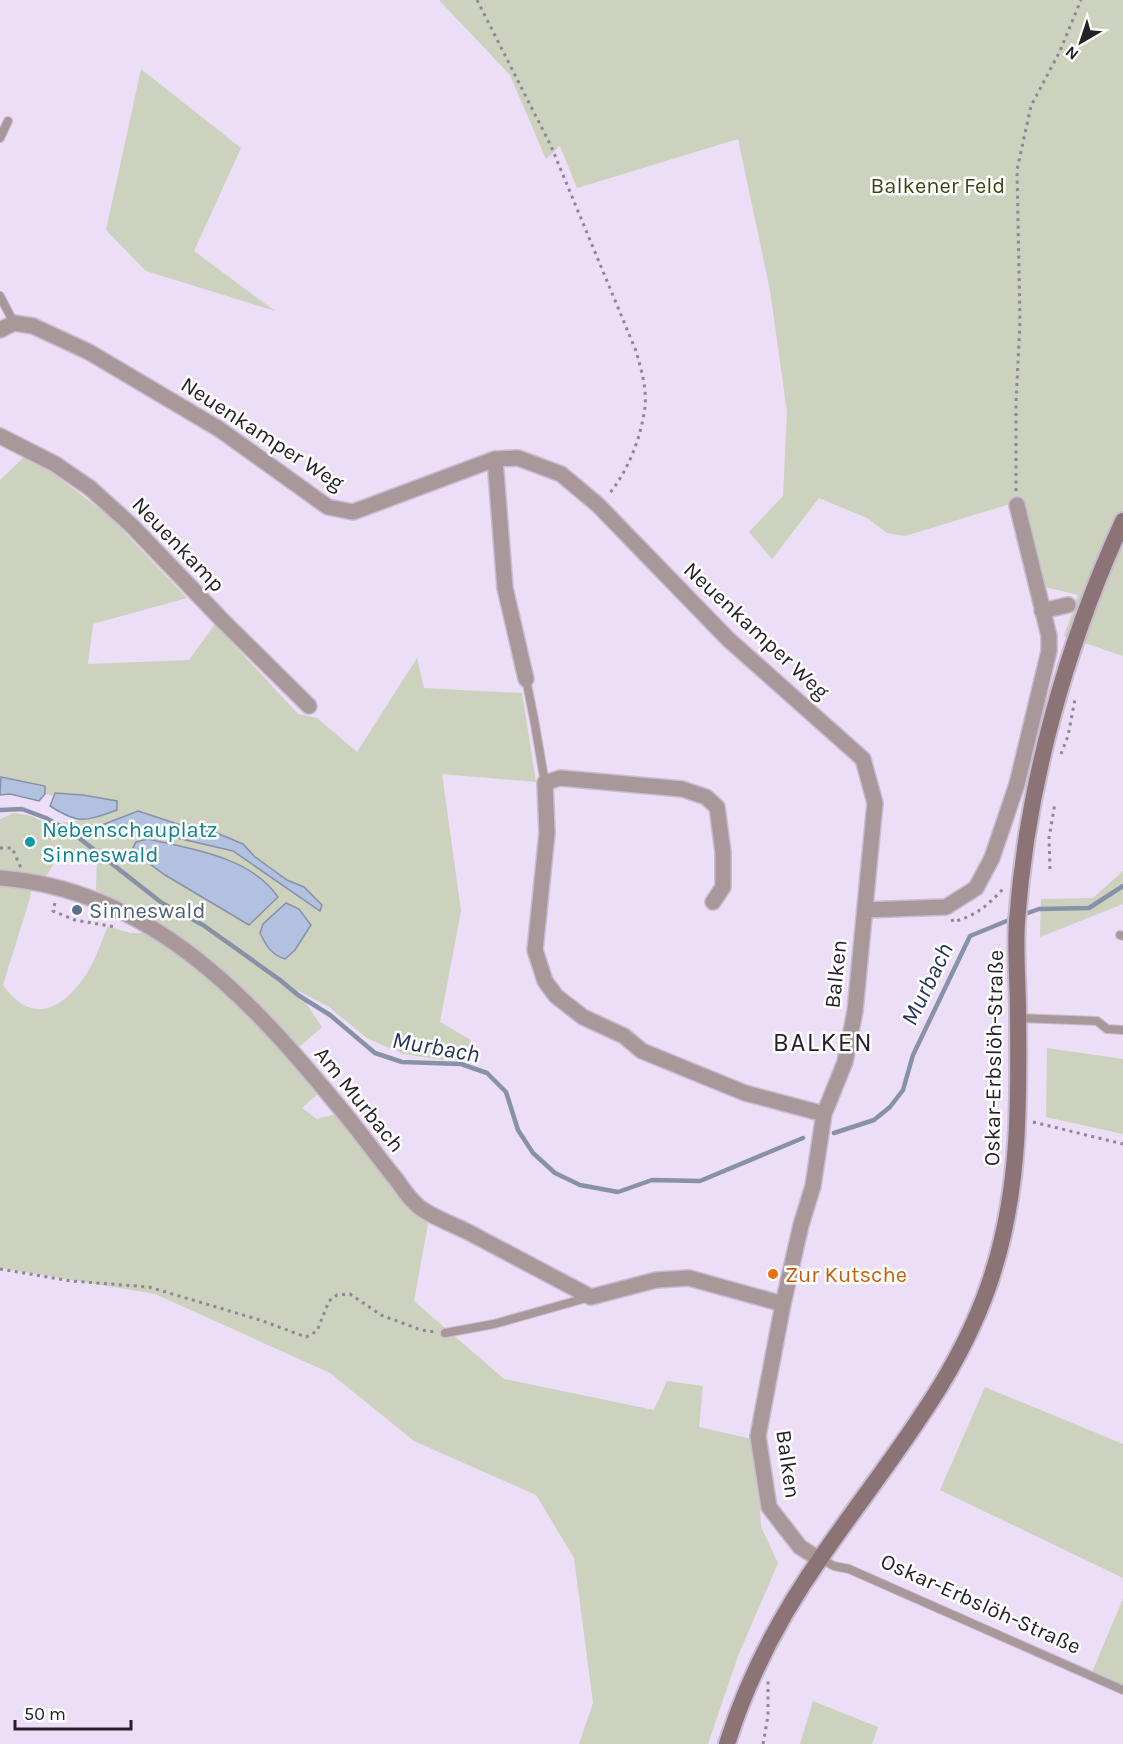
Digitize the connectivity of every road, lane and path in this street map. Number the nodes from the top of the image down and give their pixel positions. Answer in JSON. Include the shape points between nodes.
{"nodes":[{"id":1,"x":477,"y":0,"type":"edge"},
{"id":2,"x":1081,"y":0,"type":"edge"},
{"id":3,"x":8,"y":121,"type":"dead end"},
{"id":4,"x":0,"y":138,"type":"edge"},
{"id":5,"x":0,"y":296,"type":"edge"},
{"id":6,"x":7,"y":326,"type":"edge"},
{"id":7,"x":0,"y":436,"type":"edge"},
{"id":8,"x":495,"y":459,"type":"junction"},
{"id":9,"x":598,"y":505,"type":"junction"},
{"id":10,"x":1017,"y":505,"type":"joint"},
{"id":11,"x":1123,"y":521,"type":"edge"},
{"id":12,"x":1068,"y":604,"type":"dead end"},
{"id":13,"x":1042,"y":611,"type":"junction"},
{"id":14,"x":526,"y":679,"type":"joint"},
{"id":15,"x":1076,"y":696,"type":"dead end"},
{"id":16,"x":309,"y":706,"type":"dead end"},
{"id":17,"x":1060,"y":757,"type":"dead end"},
{"id":18,"x":545,"y":783,"type":"junction"},
{"id":19,"x":1055,"y":803,"type":"dead end"},
{"id":20,"x":0,"y":848,"type":"edge"},
{"id":21,"x":1050,"y":869,"type":"dead end"},
{"id":22,"x":0,"y":878,"type":"edge"},
{"id":23,"x":27,"y":880,"type":"junction"},
{"id":24,"x":713,"y":902,"type":"dead end"},
{"id":25,"x":865,"y":910,"type":"junction"},
{"id":26,"x":1018,"y":1018,"type":"junction"},
{"id":27,"x":1123,"y":1030,"type":"edge"},
{"id":28,"x":824,"y":1114,"type":"junction"},
{"id":29,"x":1033,"y":1122,"type":"dead end"},
{"id":30,"x":1123,"y":1144,"type":"edge"},
{"id":31,"x":0,"y":1269,"type":"edge"},
{"id":32,"x":591,"y":1297,"type":"junction"},
{"id":33,"x":783,"y":1304,"type":"junction"},
{"id":34,"x":445,"y":1333,"type":"joint"},
{"id":35,"x":819,"y":1559,"type":"junction"},
{"id":36,"x":768,"y":1681,"type":"dead end"},
{"id":37,"x":1123,"y":1690,"type":"edge"},
{"id":38,"x":727,"y":1744,"type":"edge"},
{"id":39,"x":763,"y":1744,"type":"edge"}],
"edges":[{"from":1,"to":9,"type":"path","via":[[551,146],[636,351],[644,381],[645,407],[636,443],[623,475]]},
{"from":2,"to":10,"type":"path","via":[[1031,106],[1017,170]]},
{"from":3,"to":4,"type":"lane"},
{"from":5,"to":6,"type":"lane","name":"Neuenkamper Weg"},
{"from":6,"to":8,"type":"street","name":"Neuenkamper Weg","via":[[33,326],[90,352],[219,429],[328,507],[353,512]]},
{"from":7,"to":16,"type":"street","name":"Neuenkamp","via":[[55,464],[90,488]]},
{"from":8,"to":9,"type":"street","name":"Neuenkamper Weg","via":[[518,458],[561,474]]},
{"from":8,"to":14,"type":"street","via":[[505,588]]},
{"from":9,"to":25,"type":"street","name":"Neuenkamper Weg","via":[[728,639],[863,759],[875,801]]},
{"from":10,"to":13,"type":"street","name":"Balken"},
{"from":11,"to":26,"type":"main road","name":"Oskar-Erbslöh-Straße","via":[[1090,598],[1066,670],[1034,798],[1017,924]]},
{"from":12,"to":13,"type":"street"},
{"from":13,"to":25,"type":"street","name":"Balken","via":[[1049,651],[1024,757],[992,858],[976,888],[946,906]]},
{"from":14,"to":18,"type":"lane"},
{"from":15,"to":17,"type":"path"},
{"from":18,"to":24,"type":"street","via":[[560,778],[682,789],[706,797],[717,807],[723,852],[723,887]]},
{"from":18,"to":28,"type":"street","via":[[547,833],[535,950],[545,981],[556,996],[642,1051],[745,1093]]},
{"from":19,"to":21,"type":"path","via":[[1049,838]]},
{"from":20,"to":23,"type":"path","via":[[12,848]]},
{"from":22,"to":23,"type":"street","name":"Am Murbach"},
{"from":23,"to":32,"type":"street","name":"Am Murbach","via":[[110,905],[159,930],[236,991],[279,1036],[419,1206]]},
{"from":25,"to":28,"type":"street","name":"Balken","via":[[845,1062]]},
{"from":26,"to":27,"type":"lane","via":[[1097,1021],[1107,1029]]},
{"from":26,"to":35,"type":"main road","name":"Oskar-Erbslöh-Straße","via":[[1013,1189],[1002,1244],[984,1300],[934,1397]]},
{"from":28,"to":33,"type":"street","name":"Balken","via":[[813,1186]]},
{"from":29,"to":30,"type":"path"},
{"from":31,"to":34,"type":"path","via":[[71,1281],[149,1287],[306,1337],[317,1331],[329,1301],[337,1295],[350,1294],[381,1315],[421,1330]]},
{"from":32,"to":33,"type":"street","via":[[656,1280],[689,1278]]},
{"from":32,"to":34,"type":"lane"},
{"from":33,"to":35,"type":"street","name":"Balken","via":[[758,1436],[769,1507],[800,1547]]},
{"from":35,"to":37,"type":"lane","name":"Oskar-Erbslöh-Straße"},
{"from":35,"to":38,"type":"main road","name":"Oskar-Erbslöh-Straße","via":[[754,1673]]},
{"from":36,"to":39,"type":"path"}]}
